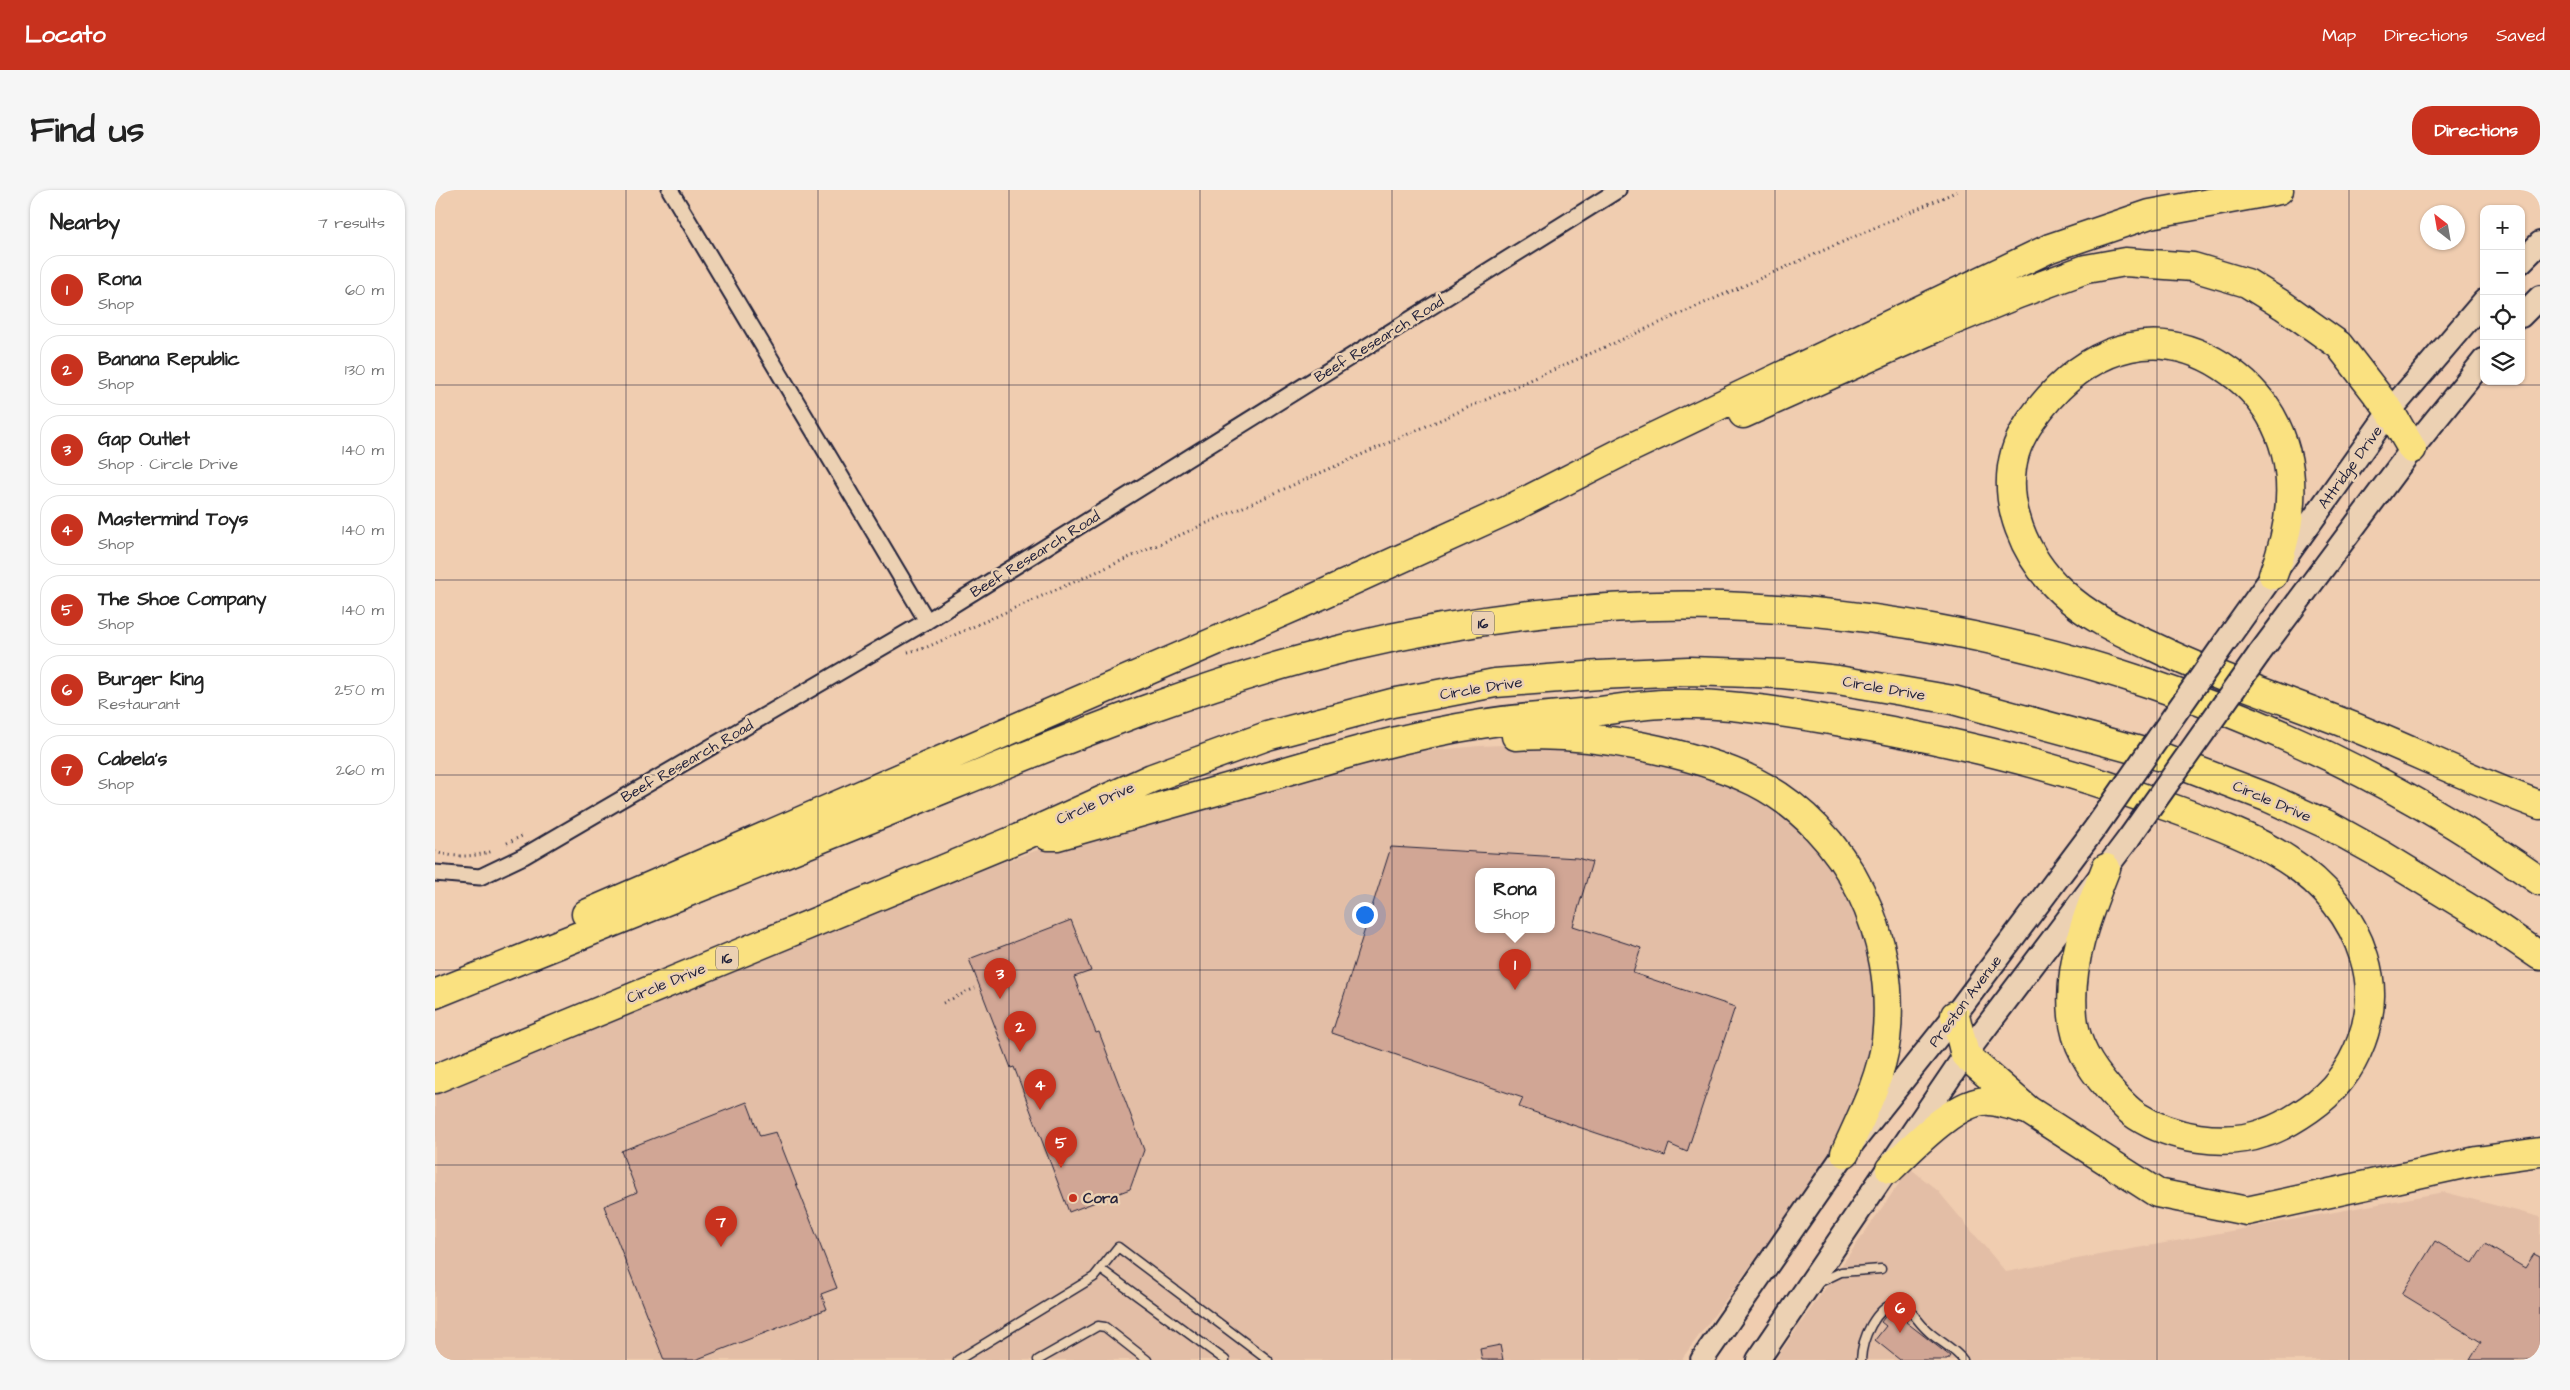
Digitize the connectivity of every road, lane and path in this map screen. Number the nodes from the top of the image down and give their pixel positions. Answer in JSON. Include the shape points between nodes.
{"nodes":[{"id":1,"x":670,"y":190,"type":"edge"},
{"id":2,"x":1618,"y":190,"type":"edge"},
{"id":3,"x":1960,"y":190,"type":"edge"},
{"id":4,"x":2279,"y":190,"type":"edge"},
{"id":5,"x":2540,"y":243,"type":"edge"},
{"id":6,"x":2525,"y":258,"type":"edge"},
{"id":7,"x":2540,"y":297,"type":"edge"},
{"id":8,"x":2480,"y":307,"type":"edge"},
{"id":9,"x":2525,"y":312,"type":"edge"},
{"id":10,"x":2480,"y":365,"type":"edge"},
{"id":11,"x":2390,"y":411,"type":"junction"},
{"id":12,"x":2412,"y":449,"type":"junction"},
{"id":13,"x":1508,"y":510,"type":"junction"},
{"id":14,"x":2273,"y":575,"type":"junction"},
{"id":15,"x":927,"y":622,"type":"junction"},
{"id":16,"x":956,"y":634,"type":"dead end"},
{"id":17,"x":2226,"y":641,"type":"joint"},
{"id":18,"x":1375,"y":746,"type":"junction"},
{"id":19,"x":2540,"y":805,"type":"edge"},
{"id":20,"x":1019,"y":838,"type":"junction"},
{"id":21,"x":2106,"y":868,"type":"junction"},
{"id":22,"x":435,"y":874,"type":"edge"},
{"id":23,"x":2540,"y":881,"type":"edge"},
{"id":24,"x":2540,"y":956,"type":"edge"},
{"id":25,"x":975,"y":988,"type":"dead end"},
{"id":26,"x":435,"y":990,"type":"edge"},
{"id":27,"x":435,"y":994,"type":"edge"},
{"id":28,"x":943,"y":1003,"type":"dead end"},
{"id":29,"x":1955,"y":1015,"type":"junction"},
{"id":30,"x":1965,"y":1055,"type":"junction"},
{"id":31,"x":435,"y":1078,"type":"edge"},
{"id":32,"x":2029,"y":1110,"type":"junction"},
{"id":33,"x":2540,"y":1152,"type":"edge"},
{"id":34,"x":1845,"y":1154,"type":"junction"},
{"id":35,"x":1889,"y":1169,"type":"junction"},
{"id":36,"x":1881,"y":1268,"type":"dead end"},
{"id":37,"x":1102,"y":1270,"type":"junction"},
{"id":38,"x":1809,"y":1287,"type":"junction"},
{"id":39,"x":1144,"y":1358,"type":"edge"},
{"id":40,"x":957,"y":1360,"type":"edge"},
{"id":41,"x":1038,"y":1360,"type":"edge"},
{"id":42,"x":1133,"y":1360,"type":"edge"},
{"id":43,"x":1225,"y":1360,"type":"edge"},
{"id":44,"x":1268,"y":1360,"type":"edge"},
{"id":45,"x":1702,"y":1360,"type":"edge"},
{"id":46,"x":1758,"y":1360,"type":"edge"},
{"id":47,"x":1861,"y":1360,"type":"edge"},
{"id":48,"x":1963,"y":1360,"type":"edge"}],
"edges":[{"from":1,"to":15,"type":"street"},
{"from":2,"to":15,"type":"street","name":"Beef Research Road"},
{"from":3,"to":16,"type":"path"},
{"from":4,"to":13,"type":"highway","via":[[2150,214],[2051,248]]},
{"from":5,"to":6,"type":"main road"},
{"from":7,"to":9,"type":"main road"},
{"from":8,"to":11,"type":"main road","name":"Attridge Drive"},
{"from":10,"to":12,"type":"main road"},
{"from":11,"to":12,"type":"highway"},
{"from":11,"to":13,"type":"highway","via":[[2339,345],[2247,283],[2193,267],[2125,262],[2087,269],[2010,297],[1648,457]]},
{"from":11,"to":14,"type":"main road","name":"Attridge Drive"},
{"from":12,"to":21,"type":"main road","bridge":true,"via":[[2259,654]]},
{"from":13,"to":26,"type":"highway","via":[[529,938]]},
{"from":14,"to":17,"type":"main road","name":"Attridge Drive"},
{"from":14,"to":19,"type":"highway","via":[[2284,546],[2292,503],[2286,450],[2277,425],[2251,388],[2207,356],[2157,343],[2112,352],[2091,361],[2070,377],[2039,409],[2025,430],[2015,452],[2011,477],[2020,532],[2031,556],[2046,576],[2085,612],[2193,666],[2347,724]]},
{"from":15,"to":22,"type":"street","name":"Beef Research Road","via":[[524,856],[480,877]]},
{"from":17,"to":29,"type":"main road","name":"Preston Avenue","bridge":true,"via":[[2096,827]]},
{"from":18,"to":20,"type":"highway","via":[[1057,836]]},
{"from":18,"to":21,"type":"highway","via":[[1482,724],[1664,704],[1725,706],[1779,711],[1911,733],[2028,761],[2139,796],[2269,847],[2295,862],[2323,886],[2341,912],[2365,958],[2369,1007],[2365,1037],[2333,1090],[2311,1108],[2263,1134],[2231,1139],[2202,1138],[2157,1128],[2132,1113],[2085,1058],[2073,1018],[2073,971],[2084,924]]},
{"from":18,"to":34,"type":"highway","via":[[1535,735],[1625,743],[1690,757],[1737,774],[1774,793],[1806,818],[1834,848],[1860,888],[1877,934],[1888,980],[1887,1020],[1880,1066]]},
{"from":20,"to":24,"type":"highway","name":"Circle Drive","number":"16","via":[[1152,778],[1267,736],[1393,703],[1495,683],[1599,675],[1689,671],[1783,674],[1953,700],[2162,757],[2269,798],[2335,829],[2480,915]]},
{"from":20,"to":31,"type":"highway","name":"Circle Drive","number":"16"},
{"from":21,"to":30,"type":"main road"},
{"from":23,"to":27,"type":"highway","number":"16","via":[[2458,826],[2324,753],[2217,709],[2058,656],[1910,624],[1843,615],[1723,606],[1572,610],[1421,632],[1343,649],[1169,700]]},
{"from":25,"to":28,"type":"path"},
{"from":29,"to":30,"type":"highway"},
{"from":29,"to":34,"type":"main road","name":"Preston Avenue"},
{"from":30,"to":32,"type":"highway"},
{"from":30,"to":35,"type":"main road"},
{"from":32,"to":33,"type":"highway","via":[[2157,1193],[2247,1211],[2477,1161]]},
{"from":32,"to":35,"type":"highway","via":[[1988,1101],[1965,1107],[1940,1122]]},
{"from":34,"to":45,"type":"main road","name":"Preston Avenue"},
{"from":35,"to":38,"type":"main road"},
{"from":36,"to":38,"type":"lane","via":[[1841,1272]]},
{"from":37,"to":40,"type":"lane"},
{"from":37,"to":43,"type":"lane"},
{"from":37,"to":44,"type":"lane","via":[[1118,1247]]},
{"from":38,"to":46,"type":"main road"},
{"from":39,"to":41,"type":"lane","via":[[1098,1326]]},
{"from":39,"to":42,"type":"lane"},
{"from":47,"to":48,"type":"lane","via":[[1871,1327],[1887,1305],[1897,1302],[1907,1306],[1919,1322]]}]}
